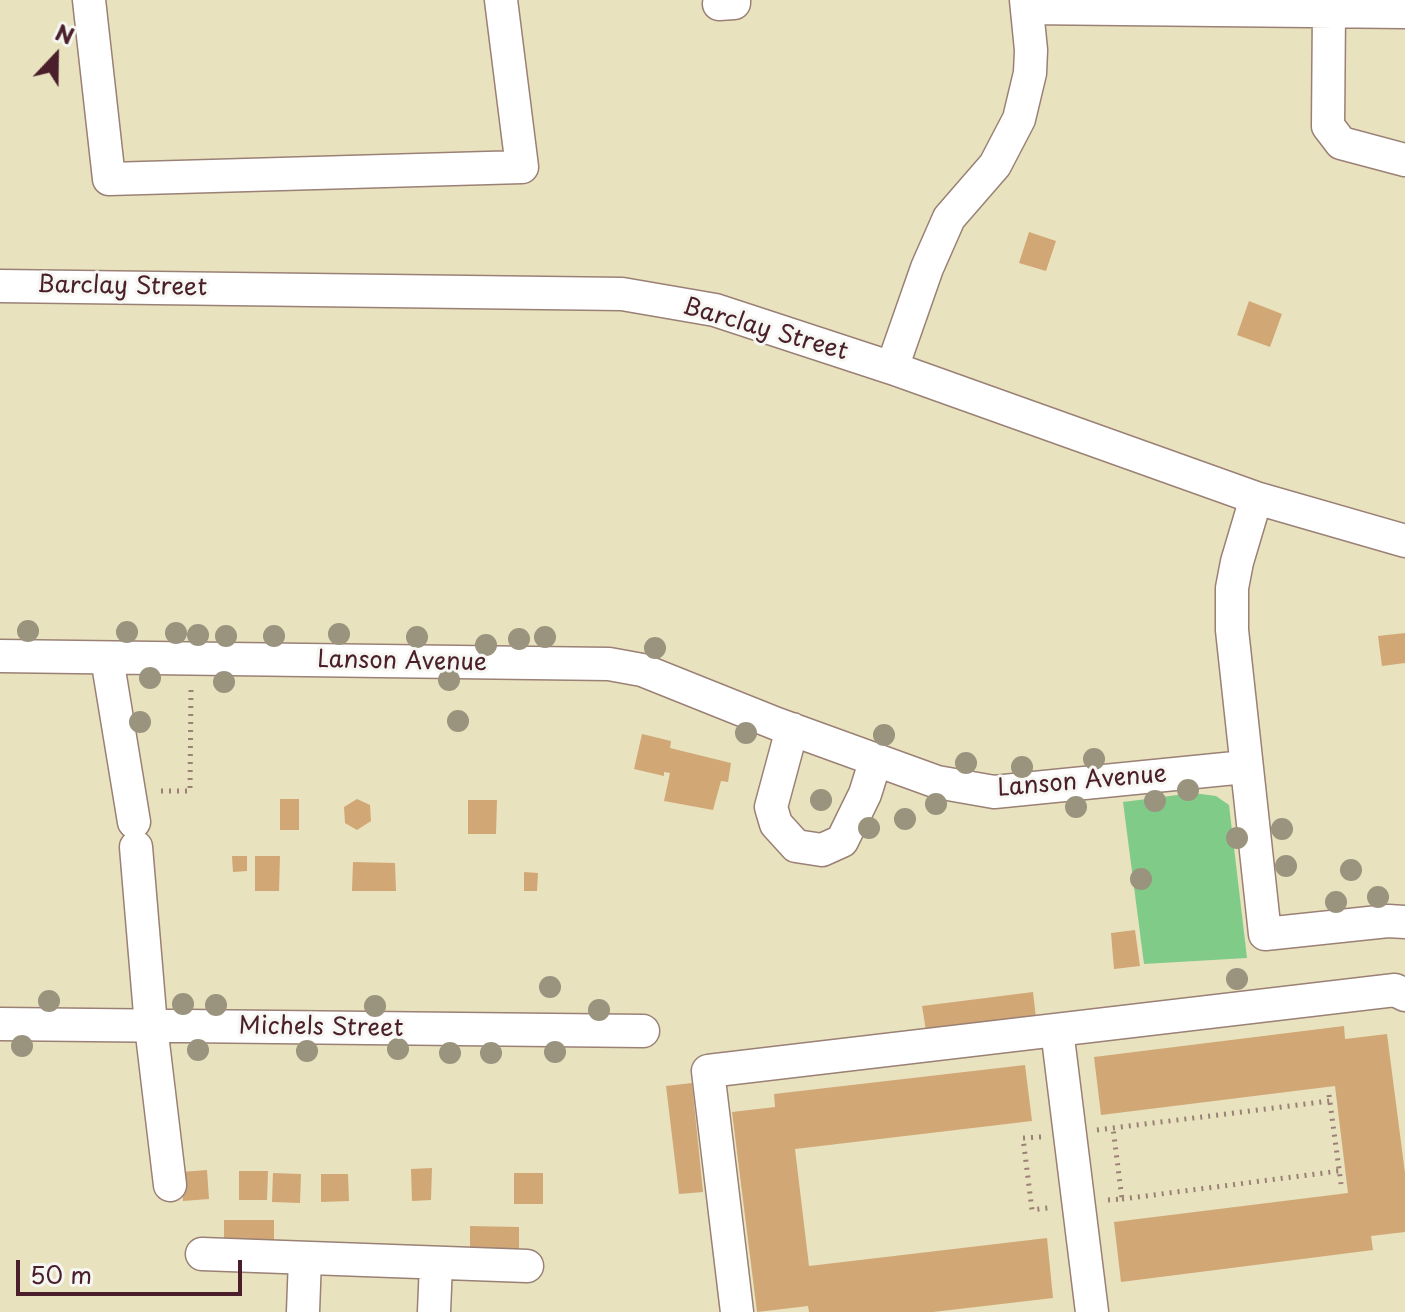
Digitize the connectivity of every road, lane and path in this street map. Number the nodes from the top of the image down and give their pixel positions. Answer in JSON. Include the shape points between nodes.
{"nodes":[{"id":1,"x":89,"y":0,"type":"edge"},
{"id":2,"x":501,"y":0,"type":"edge"},
{"id":3,"x":1026,"y":4,"type":"edge"},
{"id":4,"x":1329,"y":11,"type":"junction"},
{"id":5,"x":1405,"y":12,"type":"edge"},
{"id":6,"x":1405,"y":160,"type":"edge"},
{"id":7,"x":0,"y":286,"type":"edge"},
{"id":8,"x":892,"y":368,"type":"junction"},
{"id":9,"x":1256,"y":498,"type":"junction"},
{"id":10,"x":1405,"y":541,"type":"edge"},
{"id":11,"x":0,"y":656,"type":"edge"},
{"id":12,"x":107,"y":658,"type":"junction"},
{"id":13,"x":191,"y":687,"type":"dead end"},
{"id":14,"x":792,"y":729,"type":"junction"},
{"id":15,"x":876,"y":759,"type":"junction"},
{"id":16,"x":1245,"y":767,"type":"junction"},
{"id":17,"x":161,"y":791,"type":"dead end"},
{"id":18,"x":1405,"y":922,"type":"edge"},
{"id":19,"x":1405,"y":995,"type":"edge"},
{"id":20,"x":0,"y":1024,"type":"edge"},
{"id":21,"x":151,"y":1026,"type":"junction"},
{"id":22,"x":1057,"y":1030,"type":"junction"},
{"id":23,"x":643,"y":1031,"type":"dead end"},
{"id":24,"x":1085,"y":1131,"type":"dead end"},
{"id":25,"x":1339,"y":1171,"type":"junction"},
{"id":26,"x":1341,"y":1184,"type":"dead end"},
{"id":27,"x":170,"y":1185,"type":"dead end"},
{"id":28,"x":1122,"y":1199,"type":"dead end"},
{"id":29,"x":202,"y":1254,"type":"dead end"},
{"id":30,"x":305,"y":1258,"type":"junction"},
{"id":31,"x":436,"y":1263,"type":"junction"},
{"id":32,"x":527,"y":1266,"type":"dead end"},
{"id":33,"x":303,"y":1312,"type":"edge"},
{"id":34,"x":434,"y":1312,"type":"edge"},
{"id":35,"x":737,"y":1312,"type":"edge"},
{"id":36,"x":1092,"y":1312,"type":"edge"}],
"edges":[{"from":1,"to":2,"type":"street","via":[[109,179],[522,167]]},
{"from":3,"to":4,"type":"street"},
{"from":3,"to":8,"type":"street","via":[[1030,73],[1019,119],[995,165],[949,218]]},
{"from":4,"to":5,"type":"street"},
{"from":4,"to":6,"type":"street","via":[[1328,126],[1341,143]]},
{"from":7,"to":8,"type":"street","name":"Barclay Street","via":[[622,294],[715,310]]},
{"from":8,"to":9,"type":"street","name":"Barclay Street"},
{"from":9,"to":10,"type":"street","name":"Barclay Street"},
{"from":9,"to":16,"type":"street","via":[[1232,588]]},
{"from":11,"to":12,"type":"street","name":"Lanson Avenue"},
{"from":12,"to":14,"type":"street","name":"Lanson Avenue","via":[[609,664],[642,670]]},
{"from":12,"to":21,"type":"street","via":[[135,834]]},
{"from":13,"to":17,"type":"path","via":[[190,791]]},
{"from":14,"to":15,"type":"street","name":"Lanson Avenue"},
{"from":14,"to":15,"type":"street","via":[[771,807],[776,824],[796,846],[822,850],[842,841]]},
{"from":15,"to":16,"type":"street","name":"Lanson Avenue","via":[[937,782],[994,792]]},
{"from":16,"to":18,"type":"street","via":[[1265,934]]},
{"from":19,"to":22,"type":"street","via":[[1395,990]]},
{"from":20,"to":21,"type":"street","name":"Michels Street"},
{"from":21,"to":23,"type":"street","name":"Michels Street"},
{"from":21,"to":27,"type":"street"},
{"from":22,"to":35,"type":"street","via":[[708,1071]]},
{"from":22,"to":36,"type":"street"},
{"from":24,"to":25,"type":"path","via":[[1330,1098]]},
{"from":25,"to":26,"type":"path"},
{"from":25,"to":28,"type":"path"},
{"from":29,"to":30,"type":"street"},
{"from":30,"to":31,"type":"street"},
{"from":30,"to":33,"type":"street"},
{"from":31,"to":32,"type":"street"},
{"from":31,"to":34,"type":"street"}]}
